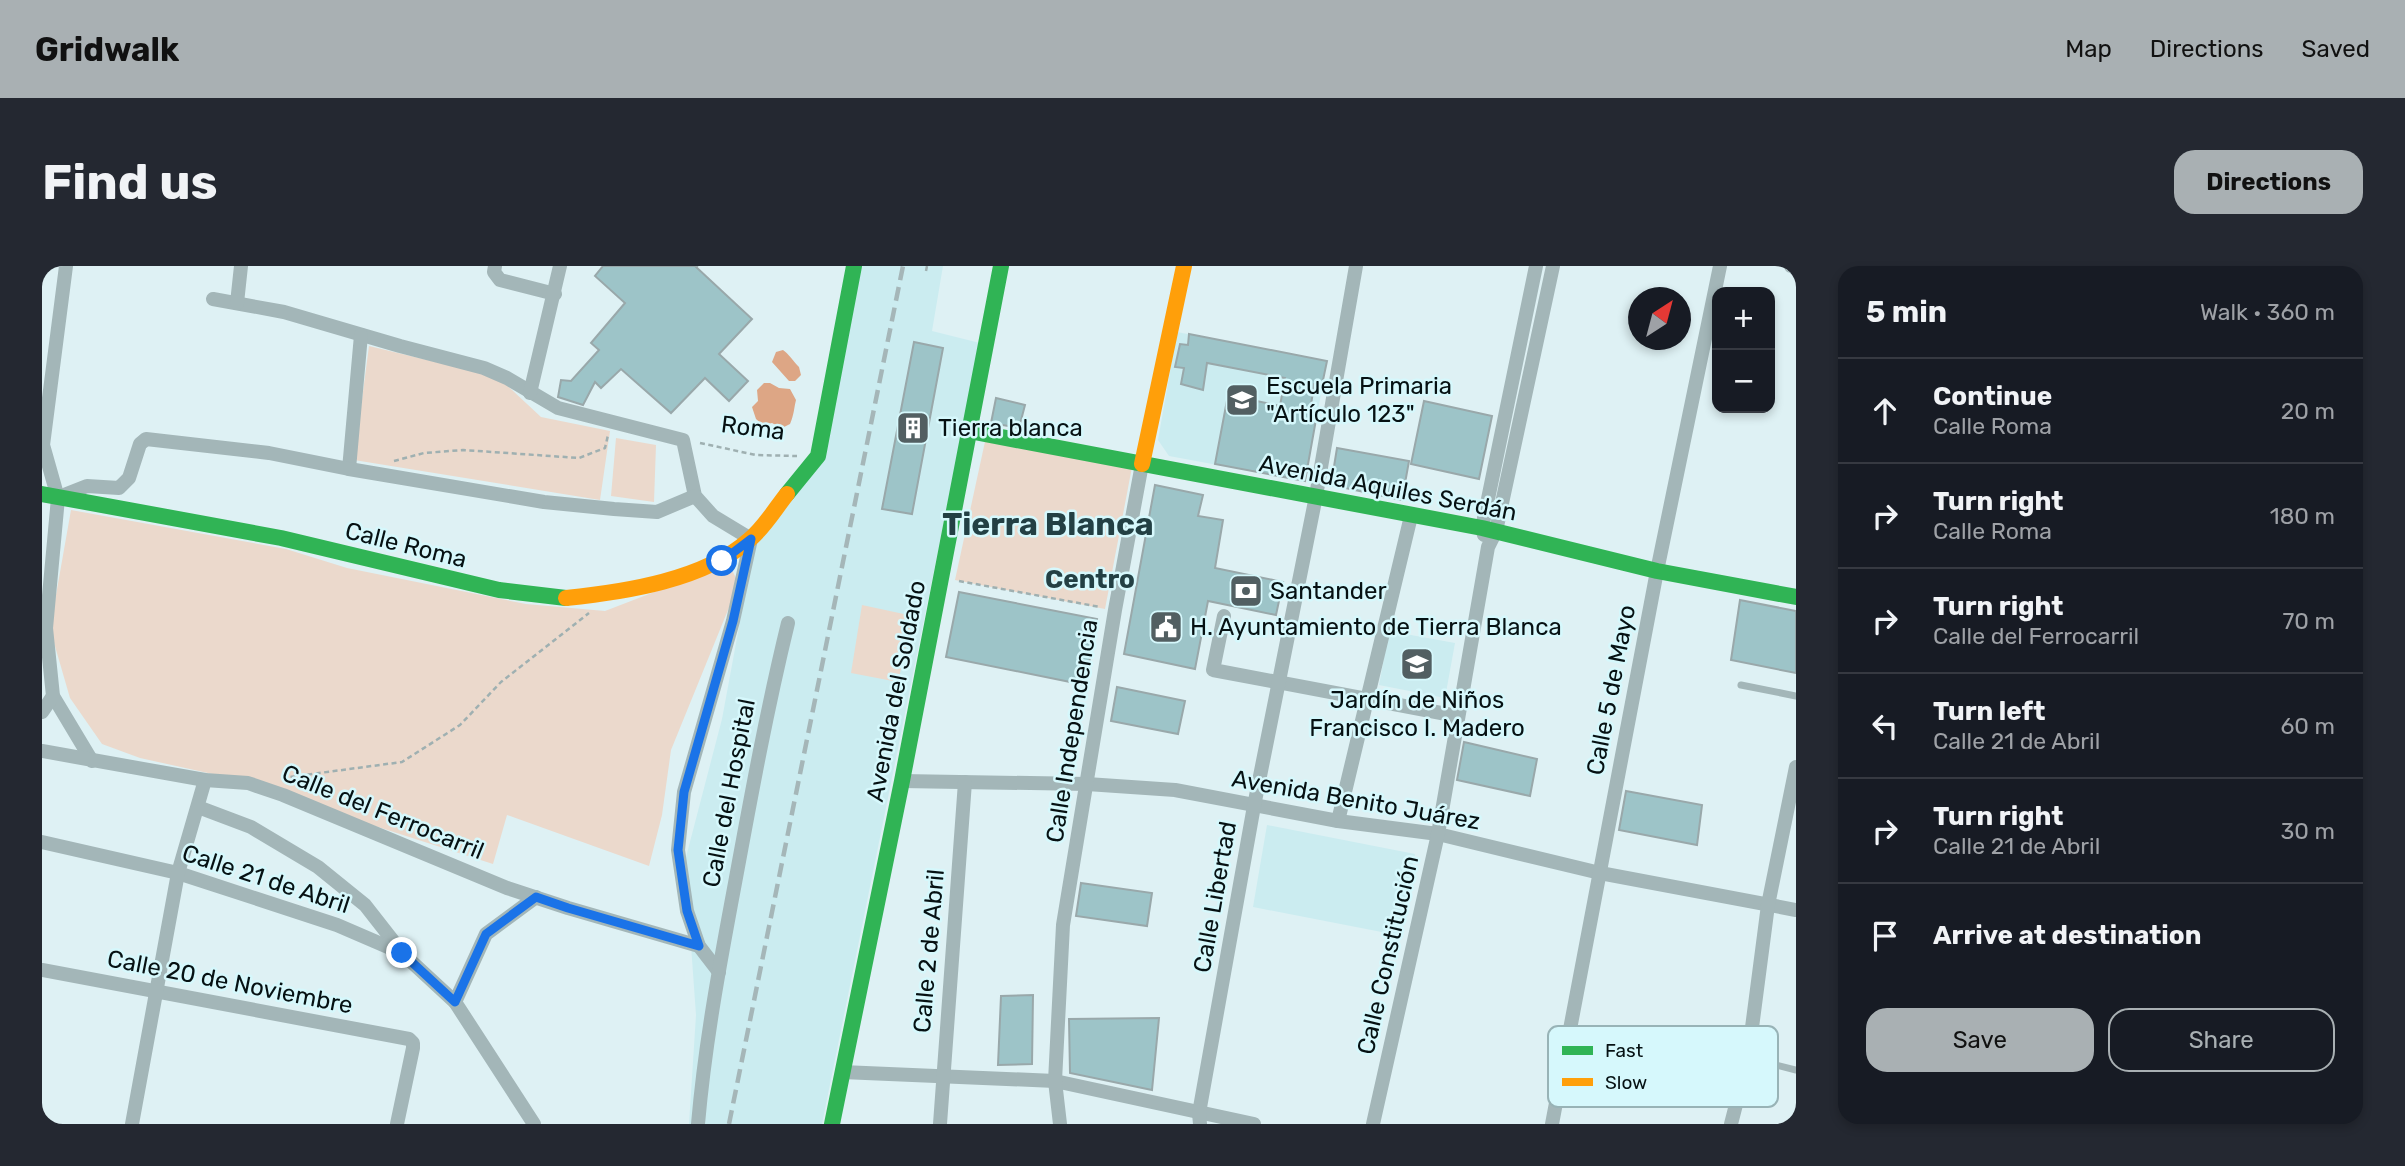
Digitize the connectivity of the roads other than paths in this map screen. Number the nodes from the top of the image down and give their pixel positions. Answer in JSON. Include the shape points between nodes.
{"nodes":[{"id":1,"x":66,"y":266,"type":"edge"},
{"id":2,"x":241,"y":266,"type":"edge"},
{"id":3,"x":495,"y":266,"type":"edge"},
{"id":4,"x":560,"y":266,"type":"edge"},
{"id":5,"x":854,"y":266,"type":"edge"},
{"id":6,"x":1001,"y":266,"type":"edge"},
{"id":7,"x":1184,"y":266,"type":"edge"},
{"id":8,"x":1356,"y":266,"type":"edge"},
{"id":9,"x":1536,"y":266,"type":"edge"},
{"id":10,"x":1553,"y":266,"type":"edge"},
{"id":11,"x":1720,"y":266,"type":"edge"},
{"id":12,"x":555,"y":293,"type":"junction"},
{"id":13,"x":214,"y":299,"type":"dead end"},
{"id":14,"x":237,"y":303,"type":"junction"},
{"id":15,"x":361,"y":335,"type":"junction"},
{"id":16,"x":530,"y":393,"type":"junction"},
{"id":17,"x":970,"y":431,"type":"junction"},
{"id":18,"x":42,"y":445,"type":"edge"},
{"id":19,"x":1142,"y":464,"type":"junction"},
{"id":20,"x":349,"y":469,"type":"junction"},
{"id":21,"x":50,"y":496,"type":"edge"},
{"id":22,"x":695,"y":496,"type":"junction"},
{"id":23,"x":1316,"y":496,"type":"junction"},
{"id":24,"x":1411,"y":516,"type":"junction"},
{"id":25,"x":1489,"y":530,"type":"junction"},
{"id":26,"x":751,"y":539,"type":"junction"},
{"id":27,"x":1657,"y":570,"type":"junction"},
{"id":28,"x":1796,"y":597,"type":"edge"},
{"id":29,"x":1224,"y":616,"type":"dead end"},
{"id":30,"x":788,"y":623,"type":"dead end"},
{"id":31,"x":1278,"y":683,"type":"junction"},
{"id":32,"x":1741,"y":685,"type":"dead end"},
{"id":33,"x":1796,"y":695,"type":"edge"},
{"id":34,"x":53,"y":696,"type":"junction"},
{"id":35,"x":1367,"y":700,"type":"junction"},
{"id":36,"x":42,"y":712,"type":"edge"},
{"id":37,"x":1457,"y":716,"type":"junction"},
{"id":38,"x":42,"y":751,"type":"edge"},
{"id":39,"x":92,"y":761,"type":"junction"},
{"id":40,"x":1796,"y":767,"type":"edge"},
{"id":41,"x":205,"y":780,"type":"junction"},
{"id":42,"x":902,"y":781,"type":"junction"},
{"id":43,"x":965,"y":782,"type":"junction"},
{"id":44,"x":1087,"y":784,"type":"junction"},
{"id":45,"x":1254,"y":806,"type":"junction"},
{"id":46,"x":198,"y":807,"type":"junction"},
{"id":47,"x":1338,"y":821,"type":"junction"},
{"id":48,"x":1438,"y":834,"type":"junction"},
{"id":49,"x":42,"y":842,"type":"edge"},
{"id":50,"x":178,"y":873,"type":"junction"},
{"id":51,"x":1600,"y":873,"type":"junction"},
{"id":52,"x":536,"y":897,"type":"junction"},
{"id":53,"x":1769,"y":905,"type":"junction"},
{"id":54,"x":1796,"y":910,"type":"edge"},
{"id":55,"x":699,"y":946,"type":"junction"},
{"id":56,"x":402,"y":953,"type":"junction"},
{"id":57,"x":42,"y":970,"type":"edge"},
{"id":58,"x":719,"y":972,"type":"junction"},
{"id":59,"x":157,"y":990,"type":"junction"},
{"id":60,"x":455,"y":1002,"type":"junction"},
{"id":61,"x":1571,"y":1026,"type":"edge"},
{"id":62,"x":1752,"y":1026,"type":"edge"},
{"id":63,"x":1778,"y":1066,"type":"edge"},
{"id":64,"x":1796,"y":1070,"type":"edge"},
{"id":65,"x":842,"y":1072,"type":"junction"},
{"id":66,"x":942,"y":1077,"type":"junction"},
{"id":67,"x":1055,"y":1081,"type":"junction"},
{"id":68,"x":1735,"y":1107,"type":"edge"},
{"id":69,"x":1200,"y":1119,"type":"edge"},
{"id":70,"x":132,"y":1124,"type":"edge"},
{"id":71,"x":397,"y":1124,"type":"edge"},
{"id":72,"x":534,"y":1124,"type":"edge"},
{"id":73,"x":698,"y":1124,"type":"edge"},
{"id":74,"x":832,"y":1124,"type":"edge"},
{"id":75,"x":940,"y":1124,"type":"edge"},
{"id":76,"x":1060,"y":1124,"type":"edge"},
{"id":77,"x":1254,"y":1124,"type":"edge"},
{"id":78,"x":1373,"y":1124,"type":"edge"},
{"id":79,"x":1731,"y":1124,"type":"edge"}],
"edges":[{"from":1,"to":18,"type":"street"},
{"from":2,"to":14,"type":"street"},
{"from":3,"to":12,"type":"street","via":[[500,280]]},
{"from":4,"to":12,"type":"street"},
{"from":5,"to":26,"type":"street","via":[[818,456]]},
{"from":6,"to":17,"type":"street","name":"Avenida del Soldado"},
{"from":7,"to":19,"type":"street","name":"Calle Independencia"},
{"from":8,"to":23,"type":"street","name":"Calle Libertad"},
{"from":9,"to":25,"type":"street","name":"Calle Constitución"},
{"from":10,"to":25,"type":"street","name":"Calle Constitución"},
{"from":11,"to":27,"type":"street","name":"Calle 5 de Mayo"},
{"from":12,"to":16,"type":"street"},
{"from":13,"to":14,"type":"street"},
{"from":14,"to":15,"type":"street"},
{"from":15,"to":16,"type":"street","via":[[484,368]]},
{"from":15,"to":20,"type":"street"},
{"from":16,"to":22,"type":"street","via":[[558,408],[683,440]]},
{"from":17,"to":19,"type":"street","name":"Avenida Aquiles Serdán"},
{"from":17,"to":42,"type":"street","name":"Avenida del Soldado"},
{"from":18,"to":21,"type":"street"},
{"from":19,"to":23,"type":"street","name":"Avenida Aquiles Serdán"},
{"from":19,"to":44,"type":"street","name":"Calle Independencia"},
{"from":20,"to":21,"type":"street","via":[[269,453],[146,439],[140,444],[129,478],[119,488],[87,486]]},
{"from":20,"to":22,"type":"street","via":[[544,502],[614,509],[657,512]]},
{"from":21,"to":26,"type":"street","name":"Calle Roma","via":[[281,538],[499,590],[564,598],[615,593],[694,572],[722,561]]},
{"from":21,"to":34,"type":"street","via":[[46,628]]},
{"from":22,"to":26,"type":"street","via":[[713,516]]},
{"from":23,"to":24,"type":"street","name":"Avenida Aquiles Serdán"},
{"from":23,"to":31,"type":"street","name":"Calle Libertad"},
{"from":24,"to":25,"type":"street","name":"Avenida Aquiles Serdán"},
{"from":24,"to":35,"type":"street"},
{"from":25,"to":27,"type":"street","name":"Avenida Aquiles Serdán"},
{"from":25,"to":37,"type":"street","name":"Calle Constitución"},
{"from":26,"to":55,"type":"street","via":[[733,621],[684,792],[678,850],[687,911]]},
{"from":27,"to":28,"type":"street","name":"Avenida Aquiles Serdán"},
{"from":27,"to":51,"type":"street","name":"Calle 5 de Mayo"},
{"from":29,"to":31,"type":"street","via":[[1213,670]]},
{"from":30,"to":58,"type":"street","name":"Calle del Hospital"},
{"from":31,"to":35,"type":"street"},
{"from":31,"to":45,"type":"street","name":"Calle Libertad"},
{"from":32,"to":33,"type":"lane"},
{"from":34,"to":36,"type":"street"},
{"from":34,"to":39,"type":"street"},
{"from":35,"to":37,"type":"street"},
{"from":35,"to":47,"type":"street"},
{"from":37,"to":48,"type":"street","name":"Calle Constitución"},
{"from":38,"to":39,"type":"street","name":"Calle del Ferrocarril"},
{"from":39,"to":41,"type":"street","name":"Calle del Ferrocarril"},
{"from":40,"to":53,"type":"street"},
{"from":41,"to":46,"type":"street"},
{"from":41,"to":52,"type":"street","name":"Calle del Ferrocarril","via":[[248,783],[283,795]]},
{"from":42,"to":43,"type":"street","name":"Avenida Benito Juárez"},
{"from":42,"to":65,"type":"street","name":"Avenida del Soldado"},
{"from":43,"to":44,"type":"street","name":"Avenida Benito Juárez"},
{"from":43,"to":66,"type":"street","name":"Calle 2 de Abril"},
{"from":44,"to":45,"type":"street","name":"Avenida Benito Juárez","via":[[1175,790]]},
{"from":44,"to":67,"type":"street","name":"Calle Independencia","via":[[1063,925]]},
{"from":45,"to":47,"type":"street","name":"Avenida Benito Juárez"},
{"from":45,"to":69,"type":"street","name":"Calle Libertad"},
{"from":46,"to":50,"type":"street"},
{"from":46,"to":56,"type":"street","via":[[251,827],[318,867],[365,905]]},
{"from":47,"to":48,"type":"street","name":"Avenida Benito Juárez"},
{"from":48,"to":51,"type":"street","name":"Avenida Benito Juárez"},
{"from":48,"to":78,"type":"street","name":"Calle Constitución"},
{"from":49,"to":50,"type":"street","name":"Calle 21 de Abril"},
{"from":50,"to":56,"type":"street","name":"Calle 21 de Abril","via":[[337,925]]},
{"from":50,"to":59,"type":"street"},
{"from":51,"to":53,"type":"street","name":"Avenida Benito Juárez"},
{"from":51,"to":61,"type":"street","name":"Calle 5 de Mayo"},
{"from":52,"to":55,"type":"street","name":"Calle del Ferrocarril"},
{"from":52,"to":60,"type":"street","via":[[486,934]]},
{"from":53,"to":54,"type":"street","name":"Avenida Benito Juárez"},
{"from":53,"to":62,"type":"street"},
{"from":55,"to":58,"type":"street"},
{"from":56,"to":60,"type":"street","name":"Calle 21 de Abril"},
{"from":57,"to":59,"type":"street","name":"Calle 20 de Noviembre"},
{"from":58,"to":73,"type":"street"},
{"from":59,"to":70,"type":"street"},
{"from":59,"to":71,"type":"street","name":"Calle 20 de Noviembre","via":[[409,1039],[413,1048]]},
{"from":60,"to":72,"type":"street","name":"Calle 21 de Abril"},
{"from":63,"to":64,"type":"lane"},
{"from":65,"to":66,"type":"street"},
{"from":65,"to":74,"type":"street","name":"Avenida del Soldado"},
{"from":66,"to":67,"type":"street"},
{"from":66,"to":75,"type":"street","name":"Calle 2 de Abril"},
{"from":67,"to":69,"type":"street"},
{"from":67,"to":76,"type":"street","name":"Calle Independencia"},
{"from":68,"to":79,"type":"street"},
{"from":69,"to":77,"type":"street"}]}
